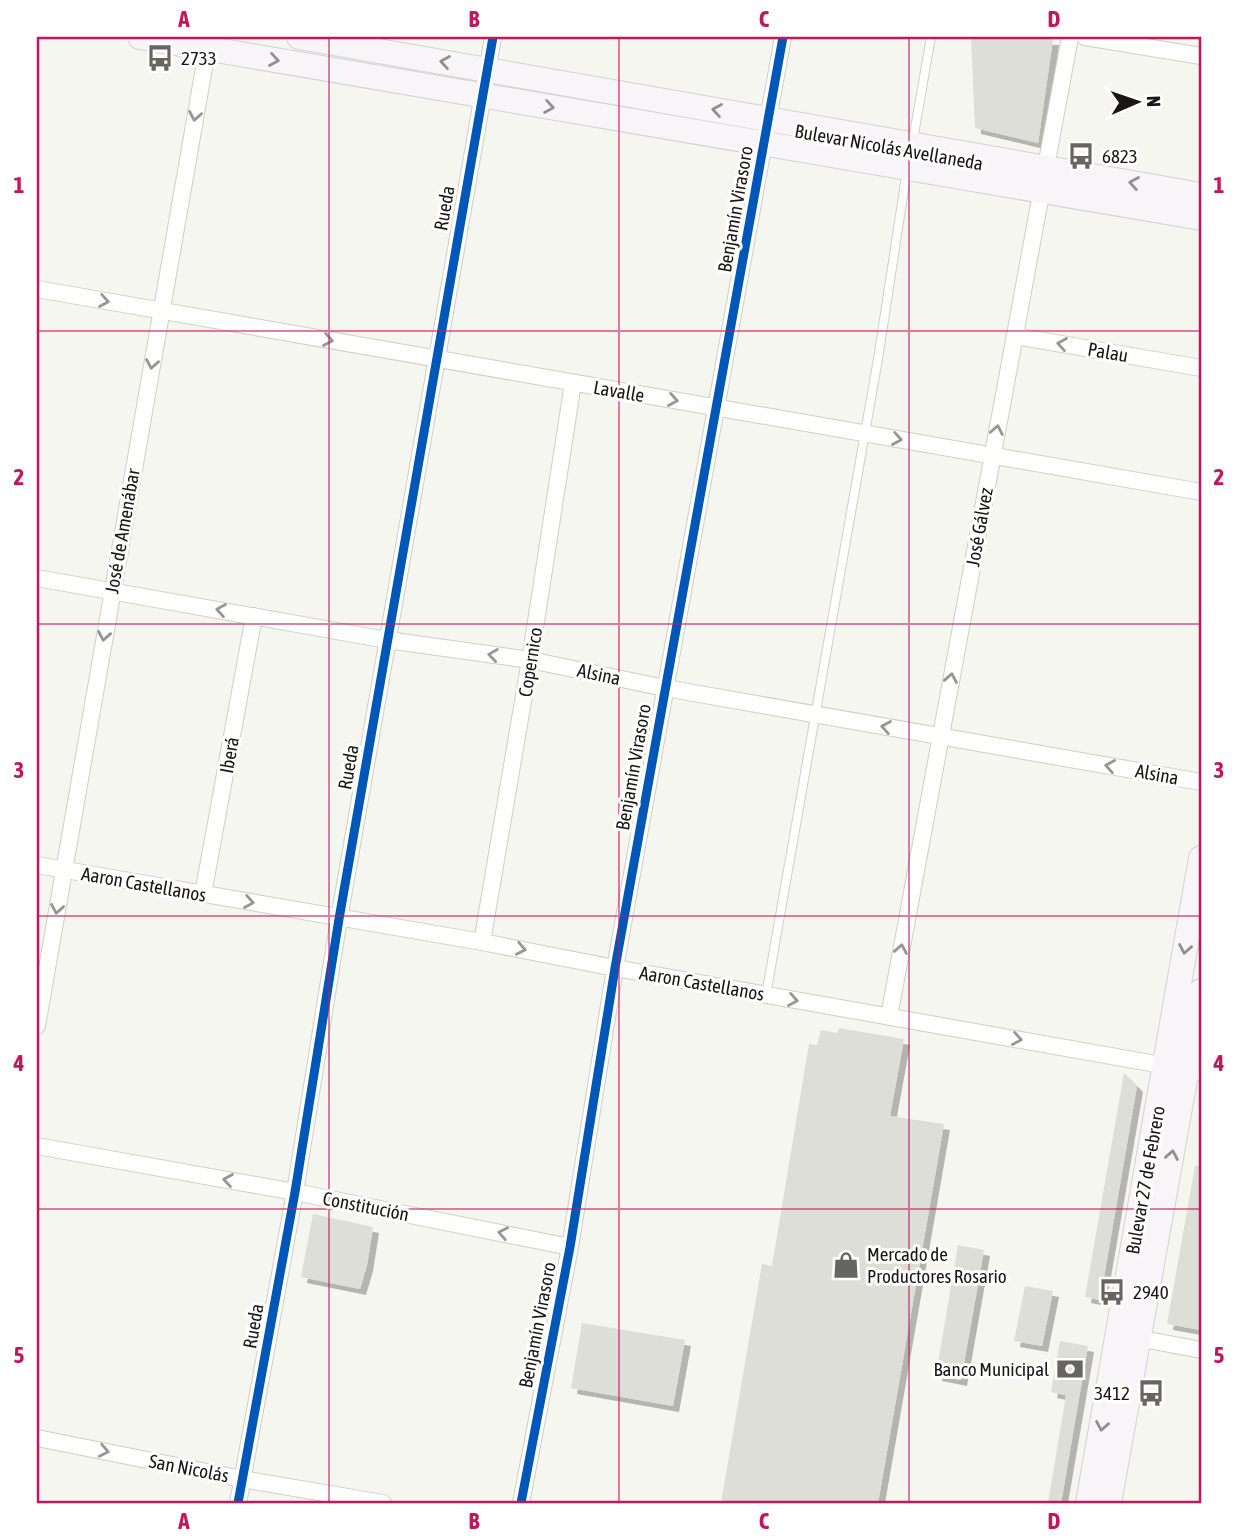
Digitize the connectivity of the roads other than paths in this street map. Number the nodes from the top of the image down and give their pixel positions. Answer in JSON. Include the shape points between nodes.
{"nodes":[{"id":1,"x":140,"y":37,"type":"edge"},
{"id":2,"x":299,"y":37,"type":"edge"},
{"id":3,"x":493,"y":37,"type":"edge"},
{"id":4,"x":783,"y":37,"type":"edge"},
{"id":5,"x":931,"y":37,"type":"edge"},
{"id":6,"x":1070,"y":37,"type":"edge"},
{"id":7,"x":1085,"y":37,"type":"edge"},
{"id":8,"x":208,"y":43,"type":"edge"},
{"id":9,"x":1201,"y":56,"type":"edge"},
{"id":10,"x":486,"y":70,"type":"junction"},
{"id":11,"x":482,"y":95,"type":"junction"},
{"id":12,"x":769,"y":119,"type":"junction"},
{"id":13,"x":764,"y":144,"type":"junction"},
{"id":14,"x":910,"y":157,"type":"junction"},
{"id":15,"x":1045,"y":179,"type":"junction"},
{"id":16,"x":1201,"y":195,"type":"edge"},
{"id":17,"x":1201,"y":218,"type":"edge"},
{"id":18,"x":37,"y":289,"type":"edge"},
{"id":19,"x":161,"y":311,"type":"junction"},
{"id":20,"x":1015,"y":336,"type":"junction"},
{"id":21,"x":436,"y":359,"type":"junction"},
{"id":22,"x":1201,"y":368,"type":"edge"},
{"id":23,"x":573,"y":383,"type":"junction"},
{"id":24,"x":716,"y":408,"type":"junction"},
{"id":25,"x":864,"y":434,"type":"junction"},
{"id":26,"x":992,"y":456,"type":"junction"},
{"id":27,"x":1201,"y":492,"type":"edge"},
{"id":28,"x":37,"y":578,"type":"edge"},
{"id":29,"x":112,"y":591,"type":"junction"},
{"id":30,"x":254,"y":616,"type":"junction"},
{"id":31,"x":387,"y":639,"type":"junction"},
{"id":32,"x":530,"y":660,"type":"junction"},
{"id":33,"x":665,"y":688,"type":"junction"},
{"id":34,"x":815,"y":714,"type":"junction"},
{"id":35,"x":940,"y":736,"type":"junction"},
{"id":36,"x":1201,"y":782,"type":"edge"},
{"id":37,"x":1201,"y":858,"type":"edge"},
{"id":38,"x":37,"y":865,"type":"edge"},
{"id":39,"x":63,"y":870,"type":"junction"},
{"id":40,"x":203,"y":894,"type":"junction"},
{"id":41,"x":339,"y":919,"type":"junction"},
{"id":42,"x":482,"y":942,"type":"junction"},
{"id":43,"x":615,"y":968,"type":"junction"},
{"id":44,"x":1201,"y":991,"type":"edge"},
{"id":45,"x":765,"y":995,"type":"junction"},
{"id":46,"x":889,"y":1017,"type":"junction"},
{"id":47,"x":37,"y":1026,"type":"edge"},
{"id":48,"x":1184,"y":1069,"type":"edge"},
{"id":49,"x":37,"y":1146,"type":"edge"},
{"id":50,"x":295,"y":1192,"type":"junction"},
{"id":51,"x":570,"y":1247,"type":"junction"},
{"id":52,"x":1129,"y":1337,"type":"junction"},
{"id":53,"x":1201,"y":1350,"type":"edge"},
{"id":54,"x":37,"y":1438,"type":"edge"},
{"id":55,"x":242,"y":1479,"type":"junction"},
{"id":56,"x":238,"y":1503,"type":"edge"},
{"id":57,"x":383,"y":1503,"type":"edge"},
{"id":58,"x":521,"y":1503,"type":"edge"},
{"id":59,"x":1088,"y":1503,"type":"edge"},
{"id":60,"x":1109,"y":1503,"type":"edge"}],
"edges":[{"from":1,"to":8,"type":"main road","name":"Bulevar Nicolás Avellaneda"},
{"from":10,"to":2,"type":"main road","name":"Bulevar Nicolás Avellaneda","one_way":true},
{"from":3,"to":10,"type":"street","name":"Rueda"},
{"from":4,"to":12,"type":"street","name":"Benjamín Virasoro"},
{"from":5,"to":14,"type":"lane"},
{"from":6,"to":15,"type":"street","name":"José Gálvez"},
{"from":7,"to":9,"type":"street"},
{"from":8,"to":11,"type":"main road","name":"Bulevar Nicolás Avellaneda","one_way":true},
{"from":8,"to":19,"type":"street","name":"José de Amenábar","one_way":true},
{"from":10,"to":11,"type":"street","name":"Rueda"},
{"from":12,"to":10,"type":"main road","name":"Bulevar Nicolás Avellaneda","one_way":true},
{"from":11,"to":13,"type":"main road","name":"Bulevar Nicolás Avellaneda","one_way":true},
{"from":11,"to":21,"type":"street","name":"Rueda"},
{"from":12,"to":13,"type":"street","name":"Benjamín Virasoro"},
{"from":12,"to":14,"type":"main road","name":"Bulevar Nicolás Avellaneda"},
{"from":13,"to":14,"type":"main road","name":"Bulevar Nicolás Avellaneda"},
{"from":13,"to":24,"type":"street","name":"Benjamín Virasoro"},
{"from":14,"to":15,"type":"main road","name":"Bulevar Nicolás Avellaneda"},
{"from":14,"to":25,"type":"lane"},
{"from":16,"to":15,"type":"main road","name":"Bulevar Nicolás Avellaneda","one_way":true},
{"from":15,"to":17,"type":"main road","name":"Bulevar Nicolás Avellaneda"},
{"from":15,"to":20,"type":"street","name":"José Gálvez"},
{"from":18,"to":19,"type":"street","name":"Lavalle","one_way":true},
{"from":19,"to":21,"type":"street","name":"Lavalle","one_way":true},
{"from":19,"to":29,"type":"street","name":"José de Amenábar","one_way":true},
{"from":22,"to":20,"type":"street","name":"Palau","one_way":true},
{"from":26,"to":20,"type":"street","name":"José Gálvez","one_way":true},
{"from":21,"to":23,"type":"street","name":"Lavalle"},
{"from":21,"to":31,"type":"street","name":"Rueda"},
{"from":23,"to":24,"type":"street","name":"Lavalle","one_way":true},
{"from":23,"to":32,"type":"street","name":"Copernico"},
{"from":24,"to":25,"type":"street","name":"Lavalle"},
{"from":24,"to":33,"type":"street","name":"Benjamín Virasoro"},
{"from":25,"to":26,"type":"street","name":"Lavalle","one_way":true},
{"from":25,"to":34,"type":"lane"},
{"from":26,"to":27,"type":"street","name":"Lavalle"},
{"from":35,"to":26,"type":"street","name":"José Gálvez","one_way":true},
{"from":28,"to":29,"type":"street","name":"Alsina"},
{"from":30,"to":29,"type":"street","name":"Alsina","one_way":true},
{"from":29,"to":39,"type":"street","name":"José de Amenábar","one_way":true},
{"from":30,"to":31,"type":"street","name":"Alsina"},
{"from":30,"to":40,"type":"street","name":"Iberá"},
{"from":32,"to":31,"type":"street","name":"Alsina","one_way":true},
{"from":31,"to":41,"type":"street","name":"Rueda"},
{"from":32,"to":33,"type":"street","name":"Alsina"},
{"from":32,"to":42,"type":"street","name":"Copernico"},
{"from":33,"to":34,"type":"street","name":"Alsina"},
{"from":33,"to":43,"type":"street","name":"Benjamín Virasoro"},
{"from":35,"to":34,"type":"street","name":"Alsina","one_way":true},
{"from":34,"to":45,"type":"lane"},
{"from":36,"to":35,"type":"street","name":"Alsina","one_way":true},
{"from":46,"to":35,"type":"street","name":"José Gálvez","one_way":true},
{"from":37,"to":48,"type":"main road","name":"Bulevar 27 de Febrero","one_way":true},
{"from":38,"to":39,"type":"street","name":"Aaron Castellanos"},
{"from":39,"to":40,"type":"street","name":"Aaron Castellanos"},
{"from":39,"to":47,"type":"street","name":"José de Amenábar","one_way":true},
{"from":40,"to":41,"type":"street","name":"Aaron Castellanos","one_way":true},
{"from":41,"to":42,"type":"street","name":"Aaron Castellanos"},
{"from":41,"to":50,"type":"street","name":"Rueda"},
{"from":42,"to":43,"type":"street","name":"Aaron Castellanos","one_way":true},
{"from":43,"to":45,"type":"street","name":"Aaron Castellanos"},
{"from":43,"to":51,"type":"street","name":"Benjamín Virasoro"},
{"from":44,"to":48,"type":"main road","name":"Bulevar 27 de Febrero"},
{"from":45,"to":46,"type":"street","name":"Aaron Castellanos","one_way":true},
{"from":46,"to":48,"type":"street","name":"Aaron Castellanos","one_way":true},
{"from":48,"to":52,"type":"main road","name":"Bulevar 27 de Febrero"},
{"from":50,"to":49,"type":"street","name":"Constitución","one_way":true},
{"from":51,"to":50,"type":"street","name":"Constitución","one_way":true},
{"from":50,"to":55,"type":"street","name":"Rueda"},
{"from":51,"to":58,"type":"street","name":"Benjamín Virasoro"},
{"from":52,"to":53,"type":"street"},
{"from":52,"to":59,"type":"main road","name":"Bulevar 27 de Febrero","one_way":true},
{"from":52,"to":60,"type":"main road","name":"Bulevar 27 de Febrero"},
{"from":54,"to":55,"type":"street","name":"San Nicolás","one_way":true},
{"from":55,"to":56,"type":"street","name":"Rueda"},
{"from":55,"to":57,"type":"street","name":"San Nicolás"}]}
